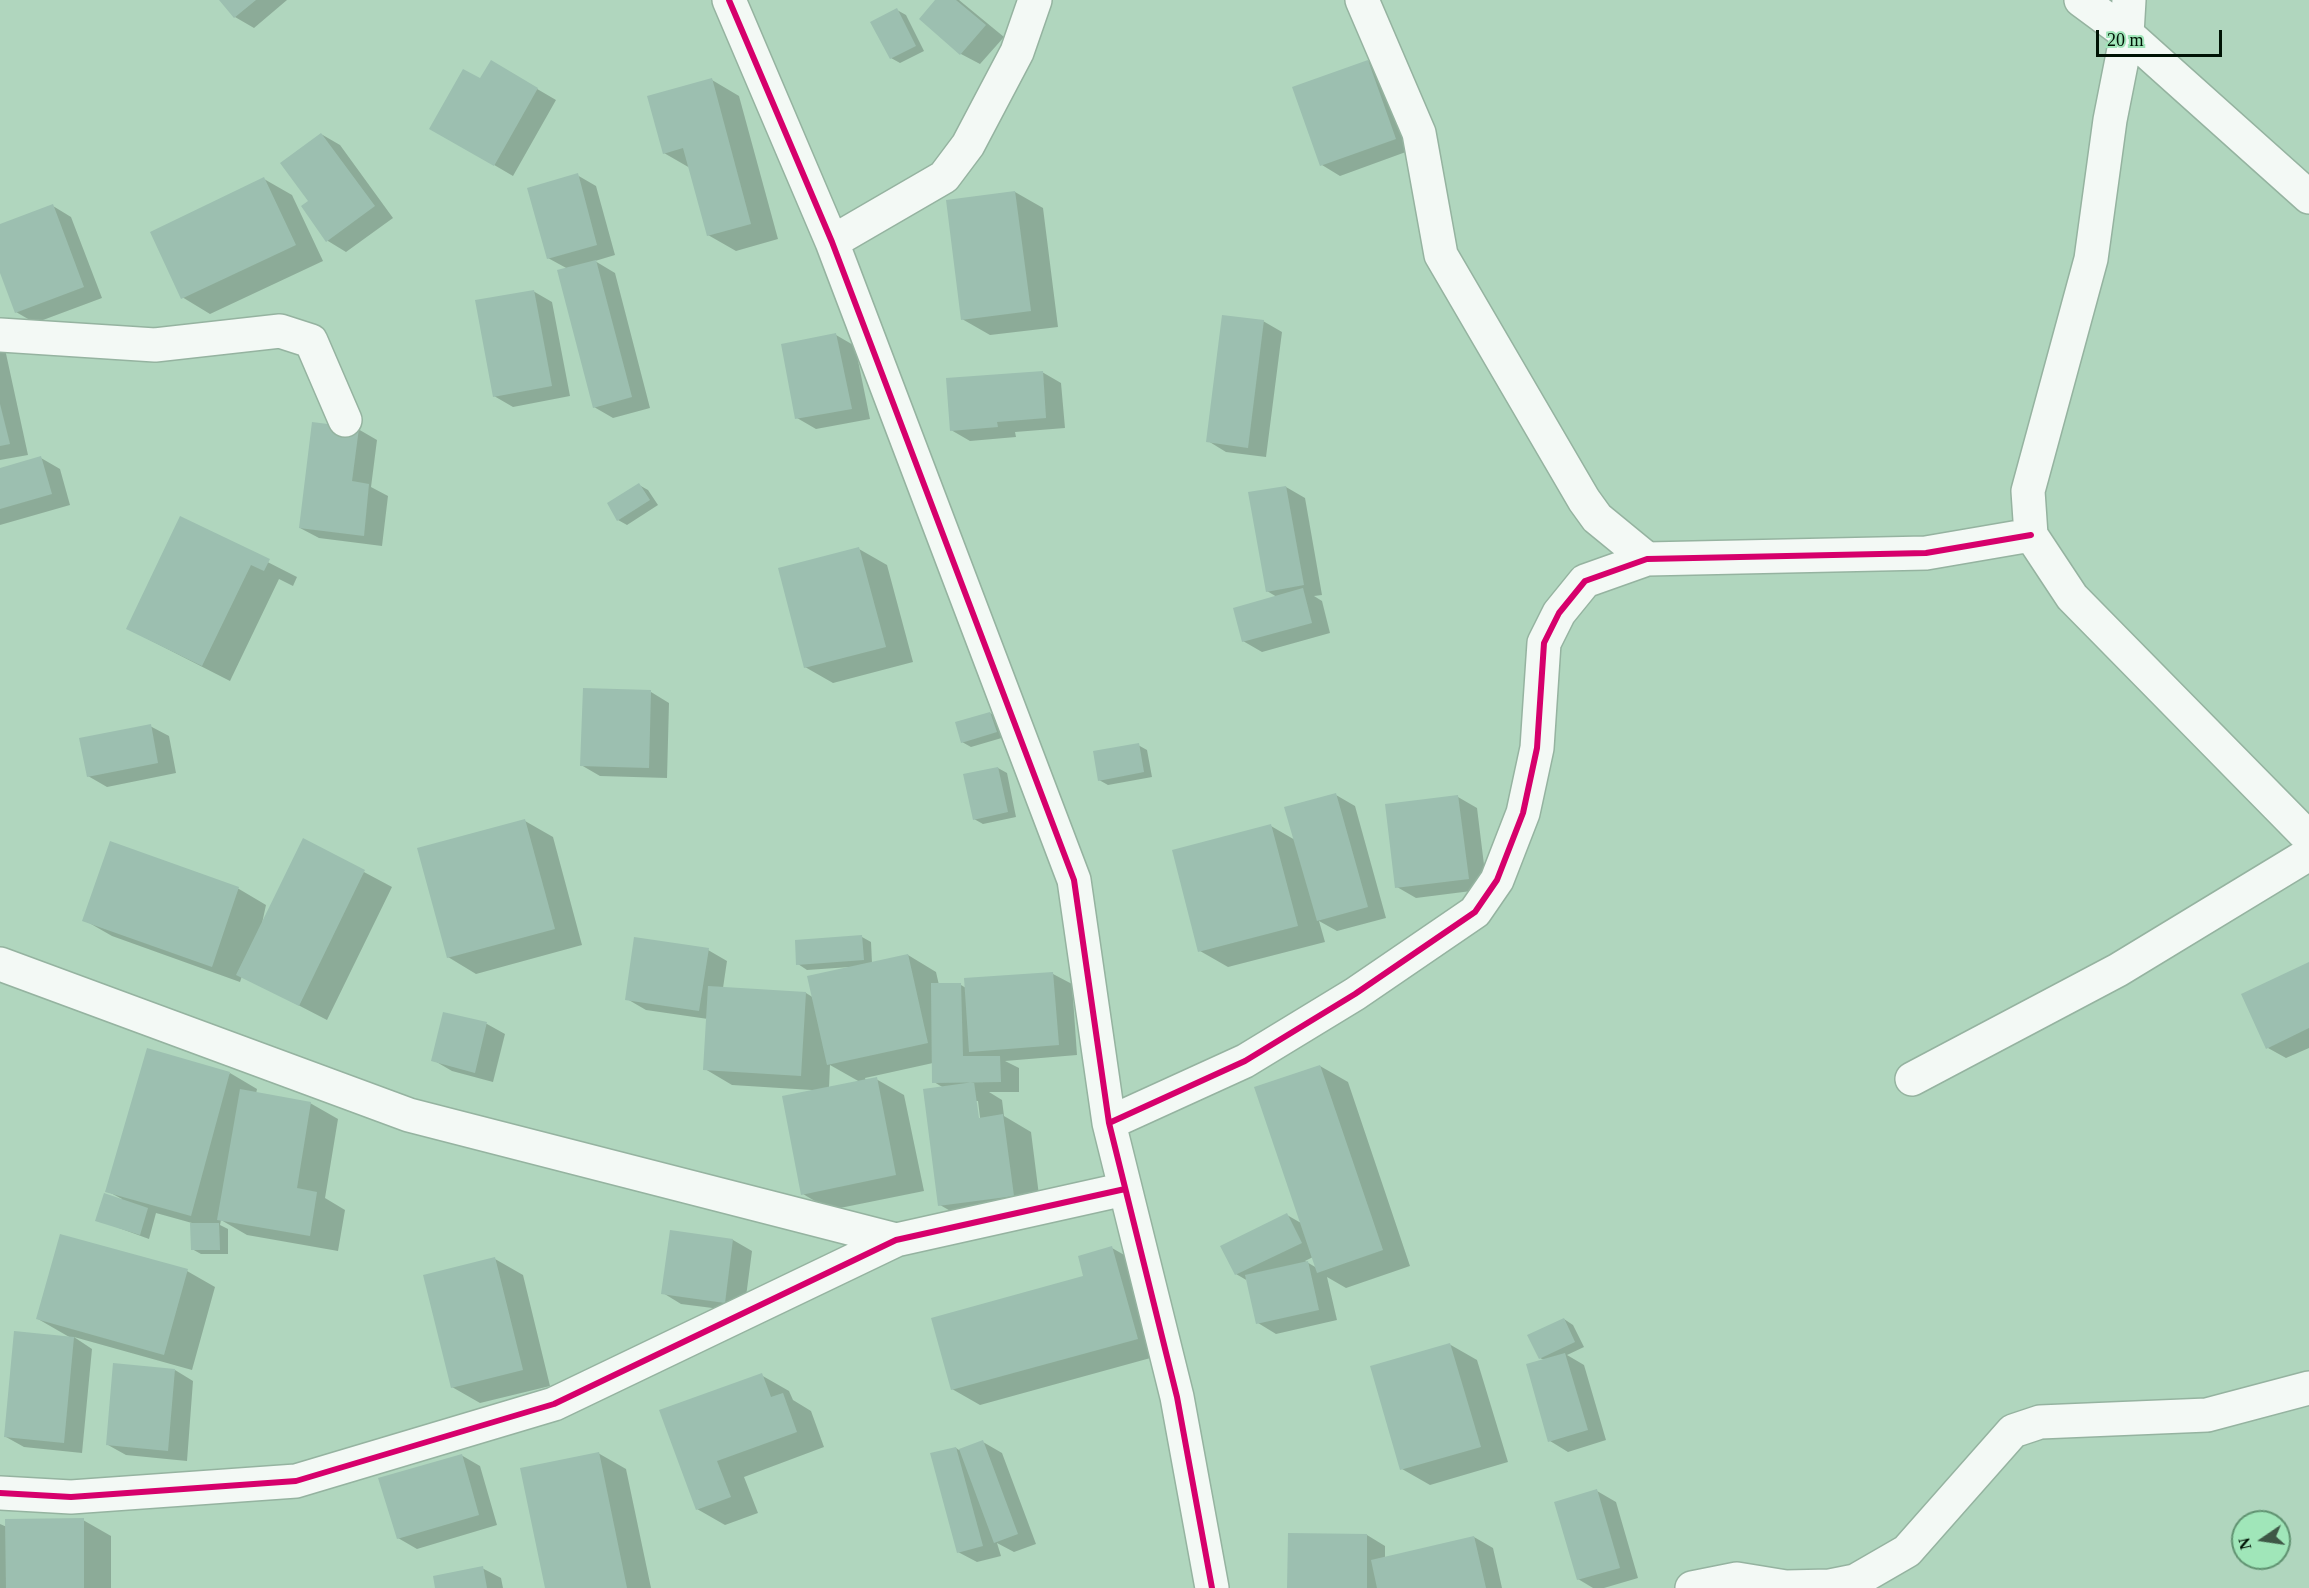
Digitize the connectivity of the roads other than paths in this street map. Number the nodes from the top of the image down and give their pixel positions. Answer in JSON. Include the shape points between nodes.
{"nodes":[{"id":1,"x":729,"y":0,"type":"edge"},
{"id":2,"x":1035,"y":0,"type":"edge"},
{"id":3,"x":1362,"y":0,"type":"edge"},
{"id":4,"x":2081,"y":0,"type":"edge"},
{"id":5,"x":2129,"y":0,"type":"edge"},
{"id":6,"x":2127,"y":34,"type":"junction"},
{"id":7,"x":2309,"y":196,"type":"edge"},
{"id":8,"x":832,"y":242,"type":"junction"},
{"id":9,"x":0,"y":335,"type":"edge"},
{"id":10,"x":345,"y":420,"type":"dead end"},
{"id":11,"x":1614,"y":533,"type":"junction"},
{"id":12,"x":2031,"y":535,"type":"junction"},
{"id":13,"x":1647,"y":559,"type":"junction"},
{"id":14,"x":1585,"y":581,"type":"junction"},
{"id":15,"x":2309,"y":838,"type":"edge"},
{"id":16,"x":2309,"y":854,"type":"edge"},
{"id":17,"x":0,"y":964,"type":"edge"},
{"id":18,"x":1912,"y":1079,"type":"dead end"},
{"id":19,"x":1109,"y":1123,"type":"junction"},
{"id":20,"x":1125,"y":1189,"type":"junction"},
{"id":21,"x":896,"y":1240,"type":"junction"},
{"id":22,"x":2309,"y":1388,"type":"edge"},
{"id":23,"x":0,"y":1493,"type":"edge"},
{"id":24,"x":1212,"y":1588,"type":"edge"},
{"id":25,"x":1692,"y":1588,"type":"edge"}],
"edges":[{"from":1,"to":8,"type":"street"},
{"from":2,"to":8,"type":"street","via":[[1017,52],[968,146],[944,177]]},
{"from":3,"to":11,"type":"street","via":[[1419,133],[1441,255],[1584,500],[1597,519]]},
{"from":4,"to":6,"type":"street"},
{"from":5,"to":6,"type":"street"},
{"from":6,"to":7,"type":"street"},
{"from":6,"to":12,"type":"street","via":[[2110,120],[2091,259],[2028,491]]},
{"from":8,"to":19,"type":"street","via":[[1074,880]]},
{"from":9,"to":10,"type":"street","via":[[155,345],[280,331],[311,341]]},
{"from":11,"to":13,"type":"street"},
{"from":11,"to":14,"type":"street"},
{"from":12,"to":13,"type":"street","via":[[1926,553]]},
{"from":12,"to":15,"type":"street","via":[[2072,597]]},
{"from":13,"to":14,"type":"street"},
{"from":14,"to":19,"type":"street","via":[[1559,613],[1544,643],[1537,748],[1523,813],[1497,880],[1475,912],[1356,994],[1245,1060]]},
{"from":16,"to":18,"type":"street","via":[[2118,970]]},
{"from":17,"to":21,"type":"street","via":[[409,1115]]},
{"from":19,"to":20,"type":"street"},
{"from":20,"to":21,"type":"street"},
{"from":20,"to":24,"type":"street","via":[[1177,1397]]},
{"from":21,"to":23,"type":"street","via":[[554,1404],[296,1480],[71,1497]]},
{"from":22,"to":25,"type":"street","via":[[2207,1415],[2040,1422],[2013,1431],[1907,1551],[1855,1581],[1786,1587],[1737,1579]]}]}
